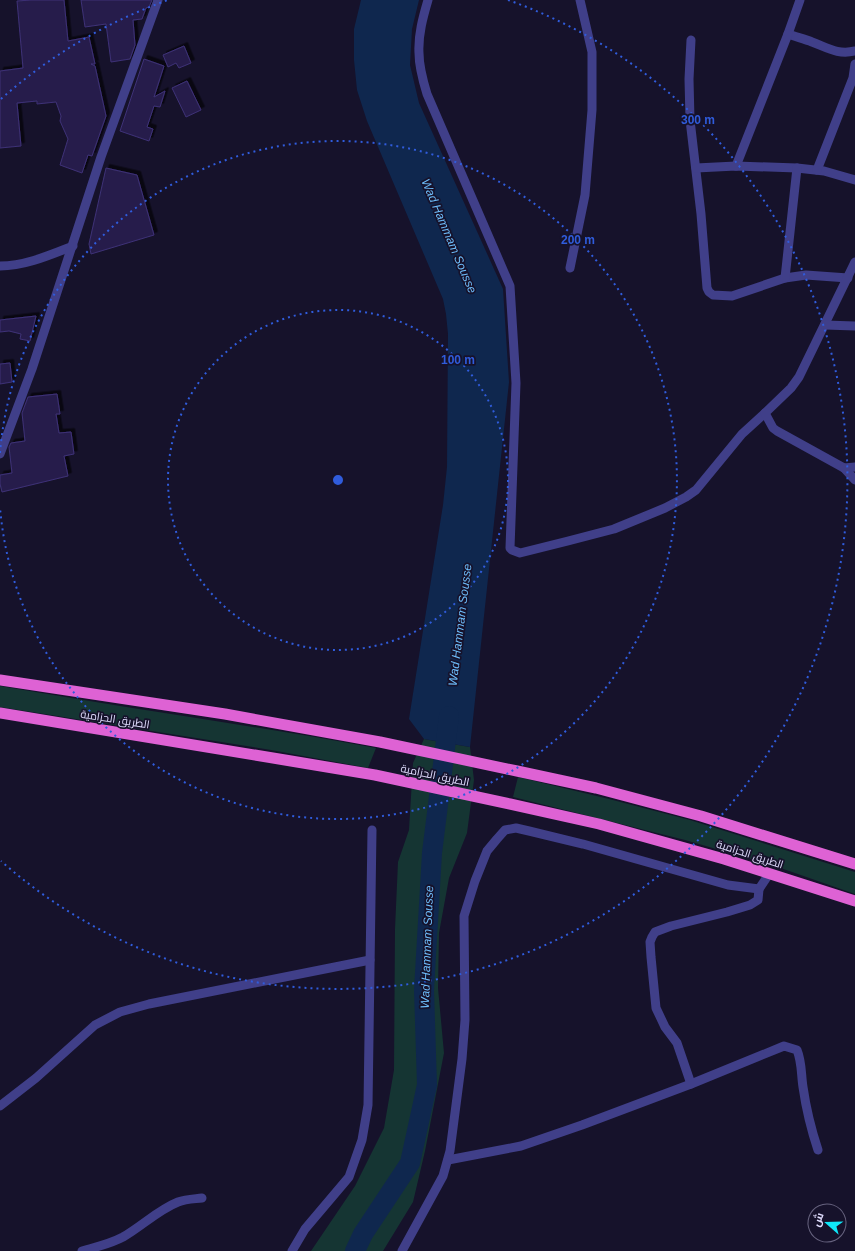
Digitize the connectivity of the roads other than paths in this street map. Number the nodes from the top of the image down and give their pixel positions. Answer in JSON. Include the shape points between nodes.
{"nodes":[{"id":1,"x":158,"y":0,"type":"edge"},
{"id":2,"x":428,"y":0,"type":"edge"},
{"id":3,"x":580,"y":0,"type":"edge"},
{"id":4,"x":800,"y":0,"type":"edge"},
{"id":5,"x":788,"y":34,"type":"junction"},
{"id":6,"x":691,"y":40,"type":"dead end"},
{"id":7,"x":855,"y":50,"type":"edge"},
{"id":8,"x":855,"y":64,"type":"edge"},
{"id":9,"x":854,"y":79,"type":"edge"},
{"id":10,"x":736,"y":166,"type":"junction"},
{"id":11,"x":696,"y":168,"type":"junction"},
{"id":12,"x":797,"y":168,"type":"junction"},
{"id":13,"x":817,"y":170,"type":"junction"},
{"id":14,"x":855,"y":180,"type":"edge"},
{"id":15,"x":73,"y":246,"type":"junction"},
{"id":16,"x":855,"y":262,"type":"edge"},
{"id":17,"x":0,"y":266,"type":"edge"},
{"id":18,"x":570,"y":268,"type":"dead end"},
{"id":19,"x":785,"y":278,"type":"junction"},
{"id":20,"x":848,"y":278,"type":"junction"},
{"id":21,"x":825,"y":325,"type":"junction"},
{"id":22,"x":855,"y":326,"type":"edge"},
{"id":23,"x":765,"y":414,"type":"junction"},
{"id":24,"x":0,"y":454,"type":"edge"},
{"id":25,"x":855,"y":467,"type":"edge"},
{"id":26,"x":844,"y":468,"type":"junction"},
{"id":27,"x":855,"y":480,"type":"edge"},
{"id":28,"x":0,"y":680,"type":"edge"},
{"id":29,"x":0,"y":714,"type":"edge"},
{"id":30,"x":372,"y":830,"type":"dead end"},
{"id":31,"x":855,"y":864,"type":"edge"},
{"id":32,"x":769,"y":874,"type":"junction"},
{"id":33,"x":759,"y":889,"type":"junction"},
{"id":34,"x":855,"y":901,"type":"edge"},
{"id":35,"x":370,"y":960,"type":"junction"},
{"id":36,"x":691,"y":1084,"type":"junction"},
{"id":37,"x":0,"y":1106,"type":"edge"},
{"id":38,"x":818,"y":1150,"type":"dead end"},
{"id":39,"x":448,"y":1160,"type":"junction"},
{"id":40,"x":202,"y":1198,"type":"dead end"},
{"id":41,"x":82,"y":1251,"type":"edge"},
{"id":42,"x":292,"y":1251,"type":"edge"},
{"id":43,"x":402,"y":1251,"type":"edge"}],
"edges":[{"from":1,"to":15,"type":"street","via":[[101,158]]},
{"from":2,"to":23,"type":"street","via":[[421,28],[419,55],[427,94],[510,286],[516,383],[510,548],[520,553],[614,529],[675,503],[696,490],[742,434]]},
{"from":3,"to":18,"type":"street","via":[[592,52],[592,110],[585,194]]},
{"from":4,"to":5,"type":"street"},
{"from":5,"to":7,"type":"street","via":[[829,50]]},
{"from":5,"to":10,"type":"street"},
{"from":6,"to":11,"type":"street","via":[[690,120]]},
{"from":8,"to":9,"type":"street"},
{"from":9,"to":13,"type":"street"},
{"from":10,"to":11,"type":"street"},
{"from":10,"to":12,"type":"street"},
{"from":11,"to":19,"type":"street","via":[[709,292],[713,295],[732,296]]},
{"from":12,"to":13,"type":"street"},
{"from":12,"to":19,"type":"street"},
{"from":13,"to":14,"type":"street"},
{"from":15,"to":17,"type":"street","via":[[11,266]]},
{"from":15,"to":24,"type":"street"},
{"from":16,"to":20,"type":"street"},
{"from":19,"to":20,"type":"street","via":[[806,275]]},
{"from":20,"to":21,"type":"street"},
{"from":21,"to":22,"type":"street"},
{"from":21,"to":23,"type":"street","via":[[799,377]]},
{"from":23,"to":26,"type":"street","via":[[777,431]]},
{"from":25,"to":26,"type":"street"},
{"from":26,"to":27,"type":"street"},
{"from":28,"to":31,"type":"highway","name":"الطريق الحزامية","via":[[225,714],[380,742],[596,788],[701,816]]},
{"from":29,"to":32,"type":"highway","name":"الطريق الحزامية","via":[[275,758],[510,804],[599,824]]},
{"from":30,"to":35,"type":"street"},
{"from":32,"to":33,"type":"street"},
{"from":32,"to":34,"type":"highway","name":"الطريق الحزامية"},
{"from":33,"to":36,"type":"street","via":[[758,900],[750,905],[671,926],[655,932],[650,942],[656,1008],[677,1043]]},
{"from":33,"to":39,"type":"street","via":[[728,885],[529,831],[516,828],[505,830],[487,852],[464,916],[464,1020],[461,1067]]},
{"from":35,"to":37,"type":"street","via":[[120,1012],[95,1025],[36,1078]]},
{"from":35,"to":42,"type":"street","via":[[368,1105],[362,1140],[349,1177],[305,1229]]},
{"from":36,"to":38,"type":"street","via":[[784,1046],[797,1050],[810,1126]]},
{"from":36,"to":39,"type":"street","via":[[521,1146]]},
{"from":39,"to":43,"type":"street","via":[[443,1176]]},
{"from":40,"to":41,"type":"street","via":[[178,1202],[123,1237]]}]}
